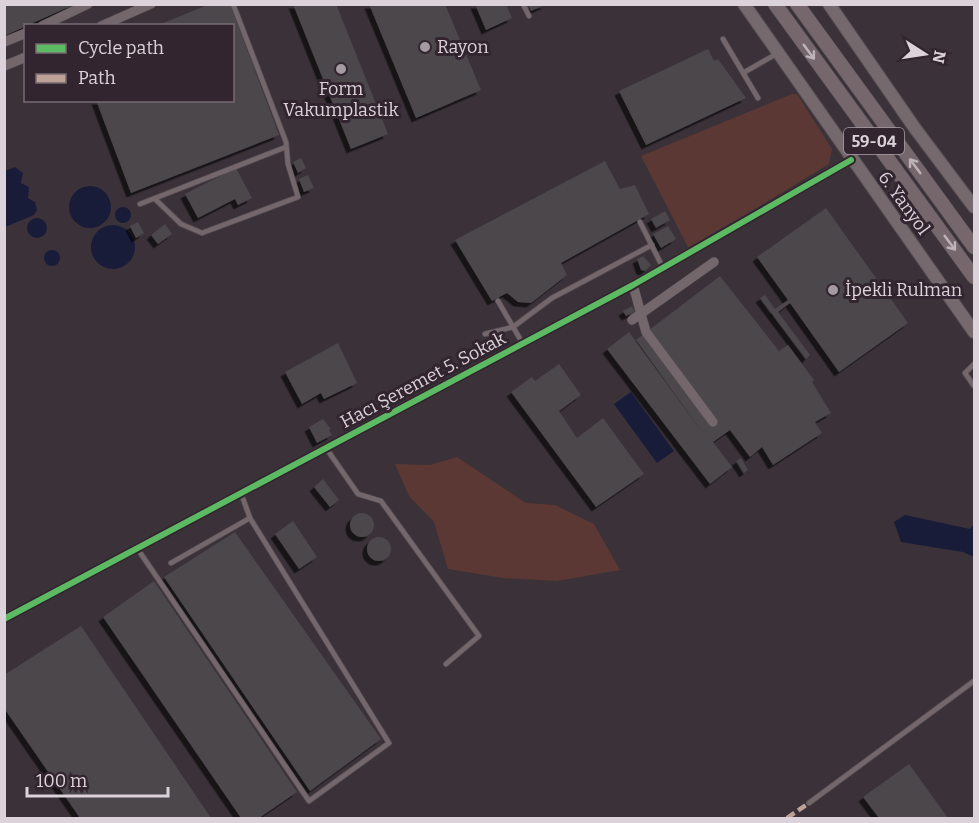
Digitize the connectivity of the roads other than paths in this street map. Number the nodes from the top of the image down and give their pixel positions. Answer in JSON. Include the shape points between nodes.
{"nodes":[{"id":1,"x":88,"y":4,"type":"edge"},
{"id":2,"x":151,"y":4,"type":"edge"},
{"id":3,"x":233,"y":4,"type":"edge"},
{"id":4,"x":524,"y":4,"type":"edge"},
{"id":5,"x":744,"y":4,"type":"edge"},
{"id":6,"x":776,"y":4,"type":"edge"},
{"id":7,"x":797,"y":4,"type":"edge"},
{"id":8,"x":829,"y":4,"type":"edge"},
{"id":9,"x":529,"y":16,"type":"dead end"},
{"id":10,"x":46,"y":24,"type":"edge"},
{"id":11,"x":106,"y":24,"type":"edge"},
{"id":12,"x":24,"y":34,"type":"edge"},
{"id":13,"x":723,"y":39,"type":"dead end"},
{"id":14,"x":4,"y":42,"type":"edge"},
{"id":15,"x":777,"y":54,"type":"junction"},
{"id":16,"x":24,"y":58,"type":"edge"},
{"id":17,"x":4,"y":66,"type":"edge"},
{"id":18,"x":743,"y":73,"type":"junction"},
{"id":19,"x":758,"y":98,"type":"dead end"},
{"id":20,"x":286,"y":147,"type":"junction"},
{"id":21,"x":851,"y":160,"type":"junction"},
{"id":22,"x":154,"y":200,"type":"junction"},
{"id":23,"x":140,"y":204,"type":"dead end"},
{"id":24,"x":975,"y":207,"type":"edge"},
{"id":25,"x":640,"y":222,"type":"dead end"},
{"id":26,"x":652,"y":245,"type":"junction"},
{"id":27,"x":975,"y":247,"type":"edge"},
{"id":28,"x":714,"y":262,"type":"dead end"},
{"id":29,"x":663,"y":268,"type":"junction"},
{"id":30,"x":975,"y":277,"type":"edge"},
{"id":31,"x":633,"y":285,"type":"junction"},
{"id":32,"x":498,"y":301,"type":"dead end"},
{"id":33,"x":642,"y":312,"type":"junction"},
{"id":34,"x":632,"y":320,"type":"dead end"},
{"id":35,"x":513,"y":327,"type":"junction"},
{"id":36,"x":975,"y":332,"type":"edge"},
{"id":37,"x":485,"y":334,"type":"dead end"},
{"id":38,"x":523,"y":344,"type":"junction"},
{"id":39,"x":975,"y":364,"type":"edge"},
{"id":40,"x":975,"y":386,"type":"edge"},
{"id":41,"x":713,"y":422,"type":"dead end"},
{"id":42,"x":326,"y":448,"type":"junction"},
{"id":43,"x":241,"y":493,"type":"junction"},
{"id":44,"x":250,"y":518,"type":"junction"},
{"id":45,"x":137,"y":548,"type":"junction"},
{"id":46,"x":171,"y":562,"type":"dead end"},
{"id":47,"x":4,"y":619,"type":"edge"},
{"id":48,"x":446,"y":664,"type":"dead end"},
{"id":49,"x":975,"y":681,"type":"edge"},
{"id":50,"x":809,"y":803,"type":"dead end"}],
"edges":[{"from":1,"to":10,"type":"street"},
{"from":2,"to":11,"type":"street"},
{"from":3,"to":20,"type":"lane"},
{"from":4,"to":9,"type":"lane"},
{"from":5,"to":15,"type":"main road","name":"6. Yanyol"},
{"from":6,"to":30,"type":"main road","number":"59-04","one_way":true},
{"from":27,"to":7,"type":"main road","number":"59-04","one_way":true},
{"from":8,"to":24,"type":"main road"},
{"from":12,"to":14,"type":"street"},
{"from":13,"to":18,"type":"lane"},
{"from":15,"to":18,"type":"lane"},
{"from":15,"to":21,"type":"main road","name":"6. Yanyol"},
{"from":16,"to":17,"type":"street"},
{"from":18,"to":19,"type":"lane"},
{"from":20,"to":22,"type":"lane"},
{"from":20,"to":22,"type":"lane","via":[[298,197],[202,233],[181,224]]},
{"from":21,"to":29,"type":"street","name":"Hacı Şeremet 5. Sokak"},
{"from":21,"to":36,"type":"main road","name":"6. Yanyol"},
{"from":22,"to":23,"type":"lane"},
{"from":25,"to":26,"type":"lane"},
{"from":26,"to":29,"type":"lane"},
{"from":26,"to":35,"type":"lane","via":[[552,298]]},
{"from":28,"to":33,"type":"street"},
{"from":29,"to":31,"type":"street","name":"Hacı Şeremet 5. Sokak"},
{"from":31,"to":33,"type":"street"},
{"from":31,"to":38,"type":"street","name":"Hacı Şeremet 5. Sokak"},
{"from":32,"to":35,"type":"lane"},
{"from":33,"to":34,"type":"street"},
{"from":33,"to":41,"type":"street","via":[[646,332]]},
{"from":35,"to":37,"type":"lane"},
{"from":35,"to":38,"type":"lane"},
{"from":38,"to":42,"type":"street","name":"Hacı Şeremet 5. Sokak"},
{"from":39,"to":40,"type":"lane","via":[[965,373]]},
{"from":42,"to":43,"type":"street","name":"Hacı Şeremet 5. Sokak"},
{"from":42,"to":48,"type":"lane","via":[[358,494],[381,501],[479,636]]},
{"from":43,"to":44,"type":"lane"},
{"from":43,"to":45,"type":"street","name":"Hacı Şeremet 5. Sokak"},
{"from":44,"to":45,"type":"lane","via":[[389,744],[309,801]]},
{"from":44,"to":46,"type":"lane"},
{"from":45,"to":47,"type":"street","name":"Hacı Şeremet 5. Sokak"},
{"from":49,"to":50,"type":"lane"}]}
